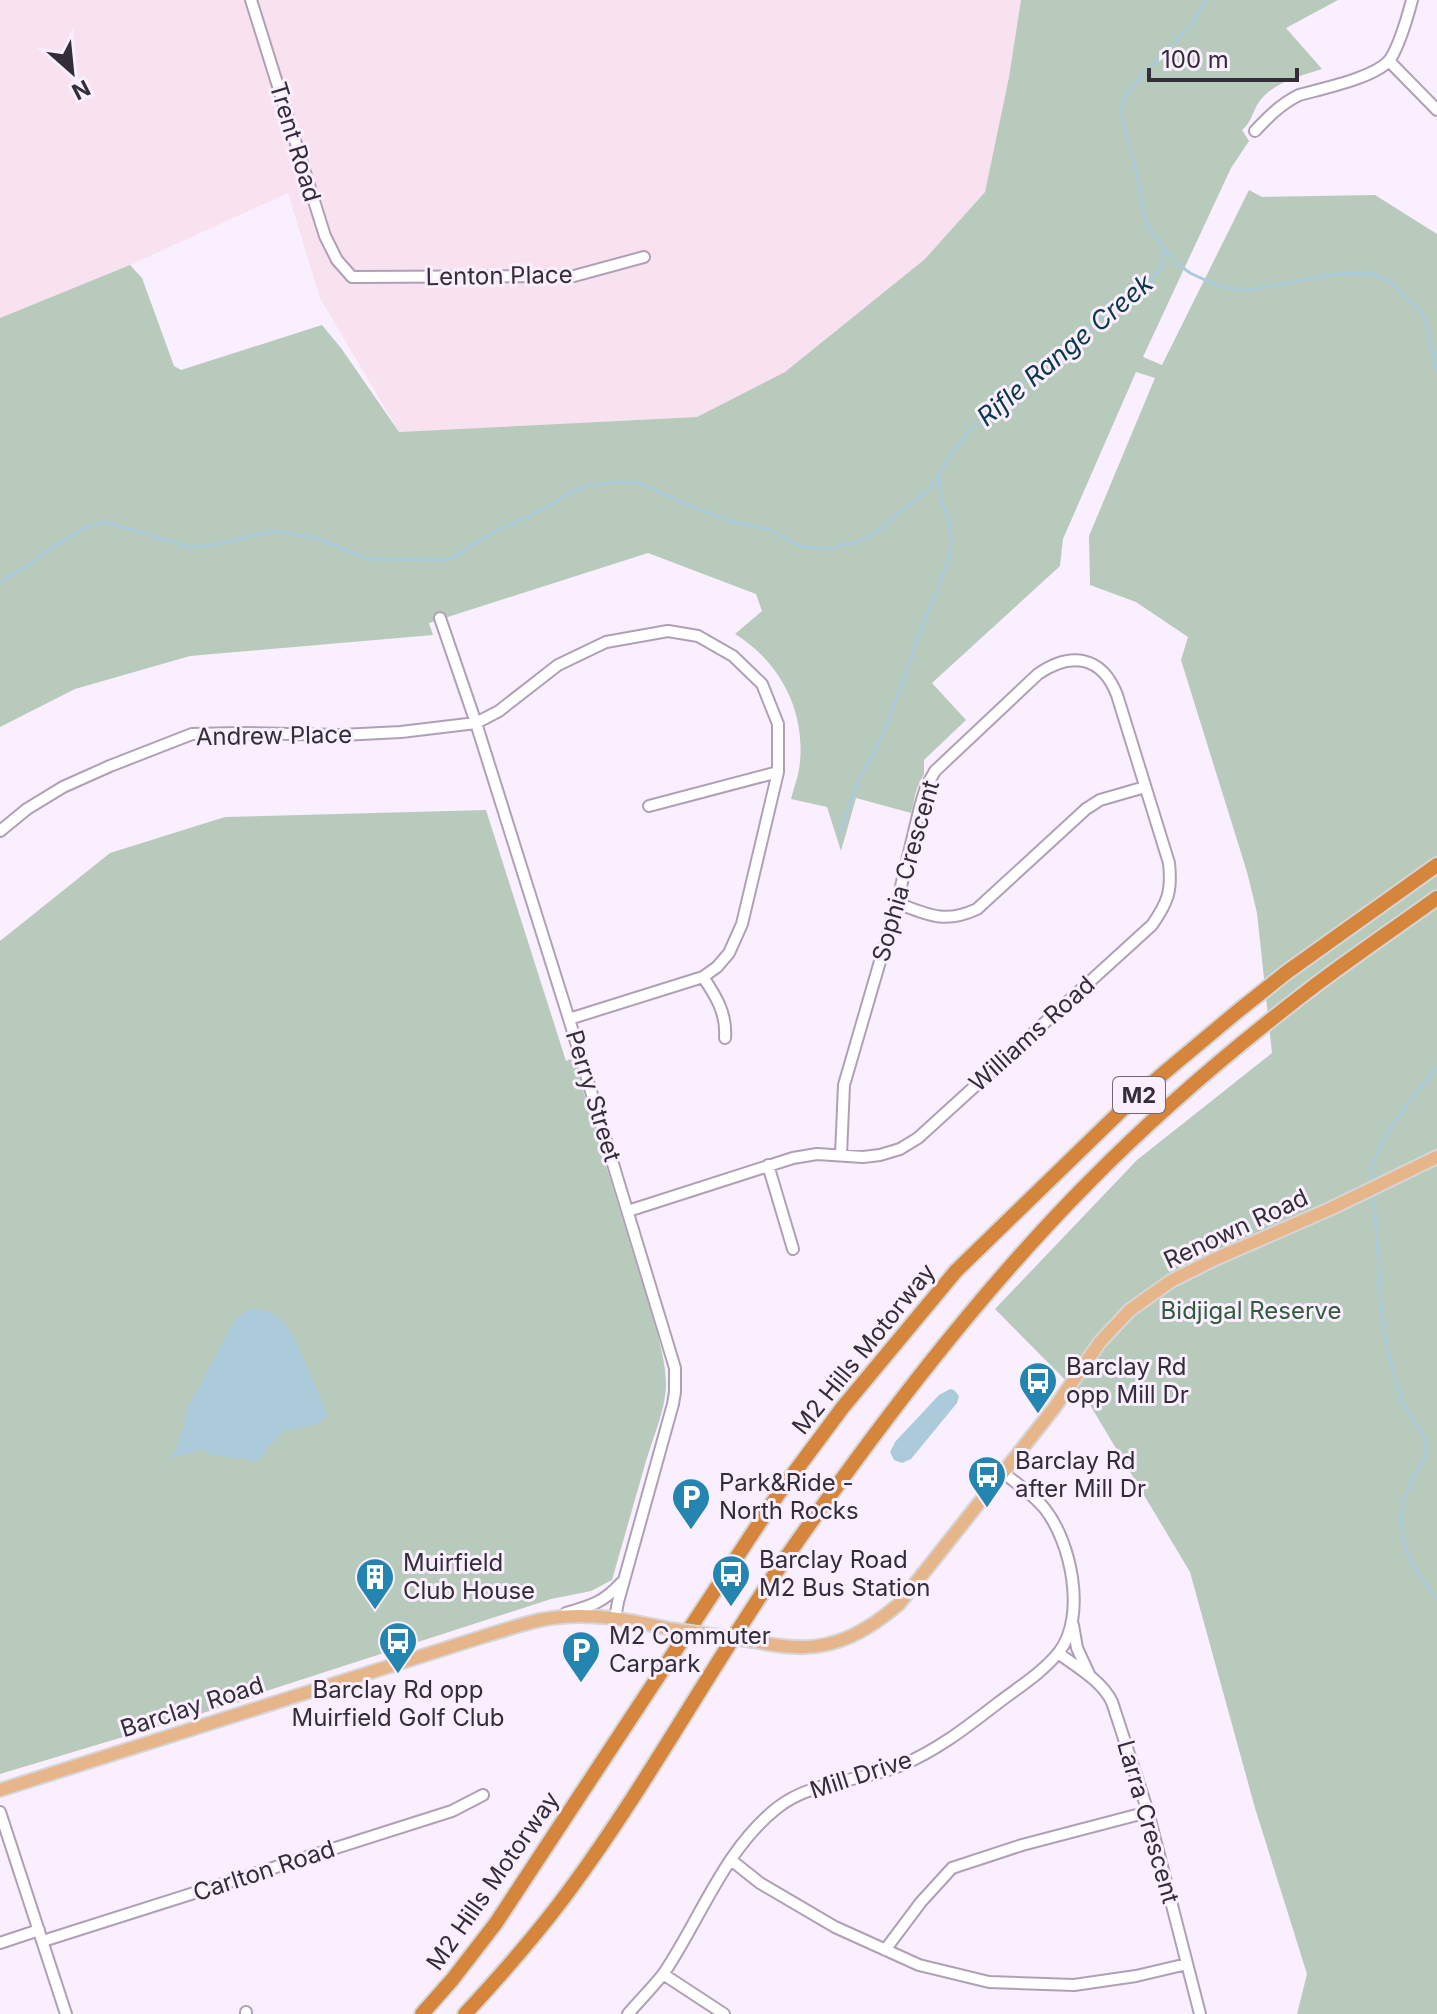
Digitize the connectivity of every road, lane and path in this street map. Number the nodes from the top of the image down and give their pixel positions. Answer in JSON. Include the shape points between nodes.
{"nodes":[{"id":1,"x":251,"y":0,"type":"edge"},
{"id":2,"x":1412,"y":0,"type":"edge"},
{"id":3,"x":1389,"y":61,"type":"junction"},
{"id":4,"x":1437,"y":110,"type":"edge"},
{"id":5,"x":1255,"y":131,"type":"dead end"},
{"id":6,"x":644,"y":257,"type":"dead end"},
{"id":7,"x":352,"y":277,"type":"joint"},
{"id":8,"x":440,"y":618,"type":"dead end"},
{"id":9,"x":1082,"y":661,"type":"joint"},
{"id":10,"x":476,"y":723,"type":"junction"},
{"id":11,"x":778,"y":772,"type":"junction"},
{"id":12,"x":1145,"y":787,"type":"junction"},
{"id":13,"x":649,"y":806,"type":"dead end"},
{"id":14,"x":0,"y":831,"type":"edge"},
{"id":15,"x":1437,"y":865,"type":"edge"},
{"id":16,"x":1437,"y":898,"type":"edge"},
{"id":17,"x":897,"y":903,"type":"junction"},
{"id":18,"x":703,"y":977,"type":"junction"},
{"id":19,"x":569,"y":1019,"type":"junction"},
{"id":20,"x":725,"y":1038,"type":"dead end"},
{"id":21,"x":841,"y":1155,"type":"junction"},
{"id":22,"x":1437,"y":1157,"type":"edge"},
{"id":23,"x":768,"y":1165,"type":"junction"},
{"id":24,"x":628,"y":1211,"type":"junction"},
{"id":25,"x":793,"y":1249,"type":"dead end"},
{"id":26,"x":1079,"y":1374,"type":"joint"},
{"id":27,"x":1004,"y":1473,"type":"junction"},
{"id":28,"x":624,"y":1579,"type":"junction"},
{"id":29,"x":615,"y":1618,"type":"junction"},
{"id":30,"x":545,"y":1619,"type":"junction"},
{"id":31,"x":1072,"y":1623,"type":"junction"},
{"id":32,"x":1058,"y":1653,"type":"junction"},
{"id":33,"x":1091,"y":1678,"type":"junction"},
{"id":34,"x":0,"y":1790,"type":"edge"},
{"id":35,"x":483,"y":1795,"type":"dead end"},
{"id":36,"x":0,"y":1812,"type":"edge"},
{"id":37,"x":1148,"y":1812,"type":"junction"},
{"id":38,"x":731,"y":1860,"type":"junction"},
{"id":39,"x":41,"y":1936,"type":"junction"},
{"id":40,"x":0,"y":1943,"type":"edge"},
{"id":41,"x":885,"y":1950,"type":"junction"},
{"id":42,"x":1187,"y":1964,"type":"junction"},
{"id":43,"x":663,"y":1974,"type":"junction"},
{"id":44,"x":66,"y":2014,"type":"edge"},
{"id":45,"x":422,"y":2014,"type":"edge"},
{"id":46,"x":465,"y":2014,"type":"edge"},
{"id":47,"x":628,"y":2014,"type":"edge"},
{"id":48,"x":724,"y":2014,"type":"edge"},
{"id":49,"x":1200,"y":2014,"type":"edge"}],
"edges":[{"from":1,"to":7,"type":"street","name":"Trent Road","via":[[325,236]]},
{"from":2,"to":3,"type":"street"},
{"from":3,"to":4,"type":"street"},
{"from":3,"to":5,"type":"street","via":[[1357,78],[1299,95]]},
{"from":6,"to":7,"type":"street","name":"Lenton Place","via":[[574,276]]},
{"from":8,"to":10,"type":"street","name":"Perry Street"},
{"from":9,"to":12,"type":"street","name":"Williams Road","via":[[1101,668],[1111,681]]},
{"from":9,"to":17,"type":"street","name":"Sophia Crescent","via":[[1064,660],[1038,674],[935,771],[920,807]]},
{"from":10,"to":11,"type":"street","via":[[558,665],[606,642],[668,631],[698,636],[733,656],[762,684],[778,724]]},
{"from":10,"to":14,"type":"street","name":"Andrew Place","via":[[341,735],[192,734],[63,787]]},
{"from":10,"to":19,"type":"street","name":"Perry Street"},
{"from":11,"to":13,"type":"street"},
{"from":11,"to":18,"type":"street","via":[[742,924],[729,953]]},
{"from":12,"to":17,"type":"street","via":[[1086,809],[977,909],[947,918]]},
{"from":12,"to":21,"type":"street","name":"Williams Road","via":[[1171,885],[1152,925],[918,1138],[880,1155]]},
{"from":15,"to":45,"type":"highway","name":"M2 Hills Motorway","number":"M2","via":[[1287,972],[1165,1072],[956,1271],[779,1493],[496,1923]]},
{"from":16,"to":46,"type":"highway","number":"M2","via":[[1310,989],[1196,1082],[1090,1181],[1003,1274],[892,1412],[791,1551],[570,1889]]},
{"from":17,"to":21,"type":"street","name":"Sophia Crescent","via":[[844,1085]]},
{"from":18,"to":19,"type":"street"},
{"from":18,"to":20,"type":"street","via":[[721,1008]]},
{"from":19,"to":24,"type":"street","name":"Perry Street"},
{"from":21,"to":23,"type":"street","name":"Williams Road","via":[[817,1154]]},
{"from":22,"to":26,"type":"main road","name":"Renown Road","via":[[1171,1281],[1130,1310]]},
{"from":23,"to":24,"type":"street","name":"Williams Road"},
{"from":23,"to":25,"type":"street"},
{"from":24,"to":28,"type":"street","name":"Perry Street","via":[[676,1380]]},
{"from":26,"to":27,"type":"main road","name":"Barclay Road"},
{"from":27,"to":29,"type":"main road","name":"Barclay Road","bridge":true,"via":[[899,1604],[848,1638],[793,1647]]},
{"from":27,"to":31,"type":"street","name":"Mill Drive","via":[[1043,1507],[1058,1529],[1071,1579]]},
{"from":28,"to":29,"type":"street","name":"Perry Street"},
{"from":28,"to":30,"type":"street","via":[[597,1603]]},
{"from":29,"to":30,"type":"main road","name":"Barclay Road"},
{"from":30,"to":34,"type":"main road","name":"Barclay Road"},
{"from":31,"to":32,"type":"street","name":"Mill Drive"},
{"from":31,"to":33,"type":"street"},
{"from":32,"to":33,"type":"street","name":"Larra Crescent"},
{"from":32,"to":38,"type":"street","name":"Mill Drive","via":[[932,1751],[881,1772],[809,1790],[781,1805],[760,1822]]},
{"from":33,"to":37,"type":"street","name":"Larra Crescent","via":[[1112,1702]]},
{"from":35,"to":39,"type":"street","name":"Carlton Road","via":[[452,1811]]},
{"from":36,"to":39,"type":"street"},
{"from":37,"to":41,"type":"street","via":[[952,1868]]},
{"from":37,"to":42,"type":"street","name":"Larra Crescent"},
{"from":38,"to":41,"type":"street","via":[[823,1920]]},
{"from":38,"to":43,"type":"street","name":"Mill Drive"},
{"from":39,"to":40,"type":"street","name":"Carlton Road"},
{"from":39,"to":44,"type":"street"},
{"from":41,"to":42,"type":"street","via":[[919,1965],[989,1982],[1074,1985]]},
{"from":42,"to":49,"type":"street","name":"Larra Crescent"},
{"from":43,"to":47,"type":"street","name":"Mill Drive"},
{"from":43,"to":48,"type":"street"}]}
